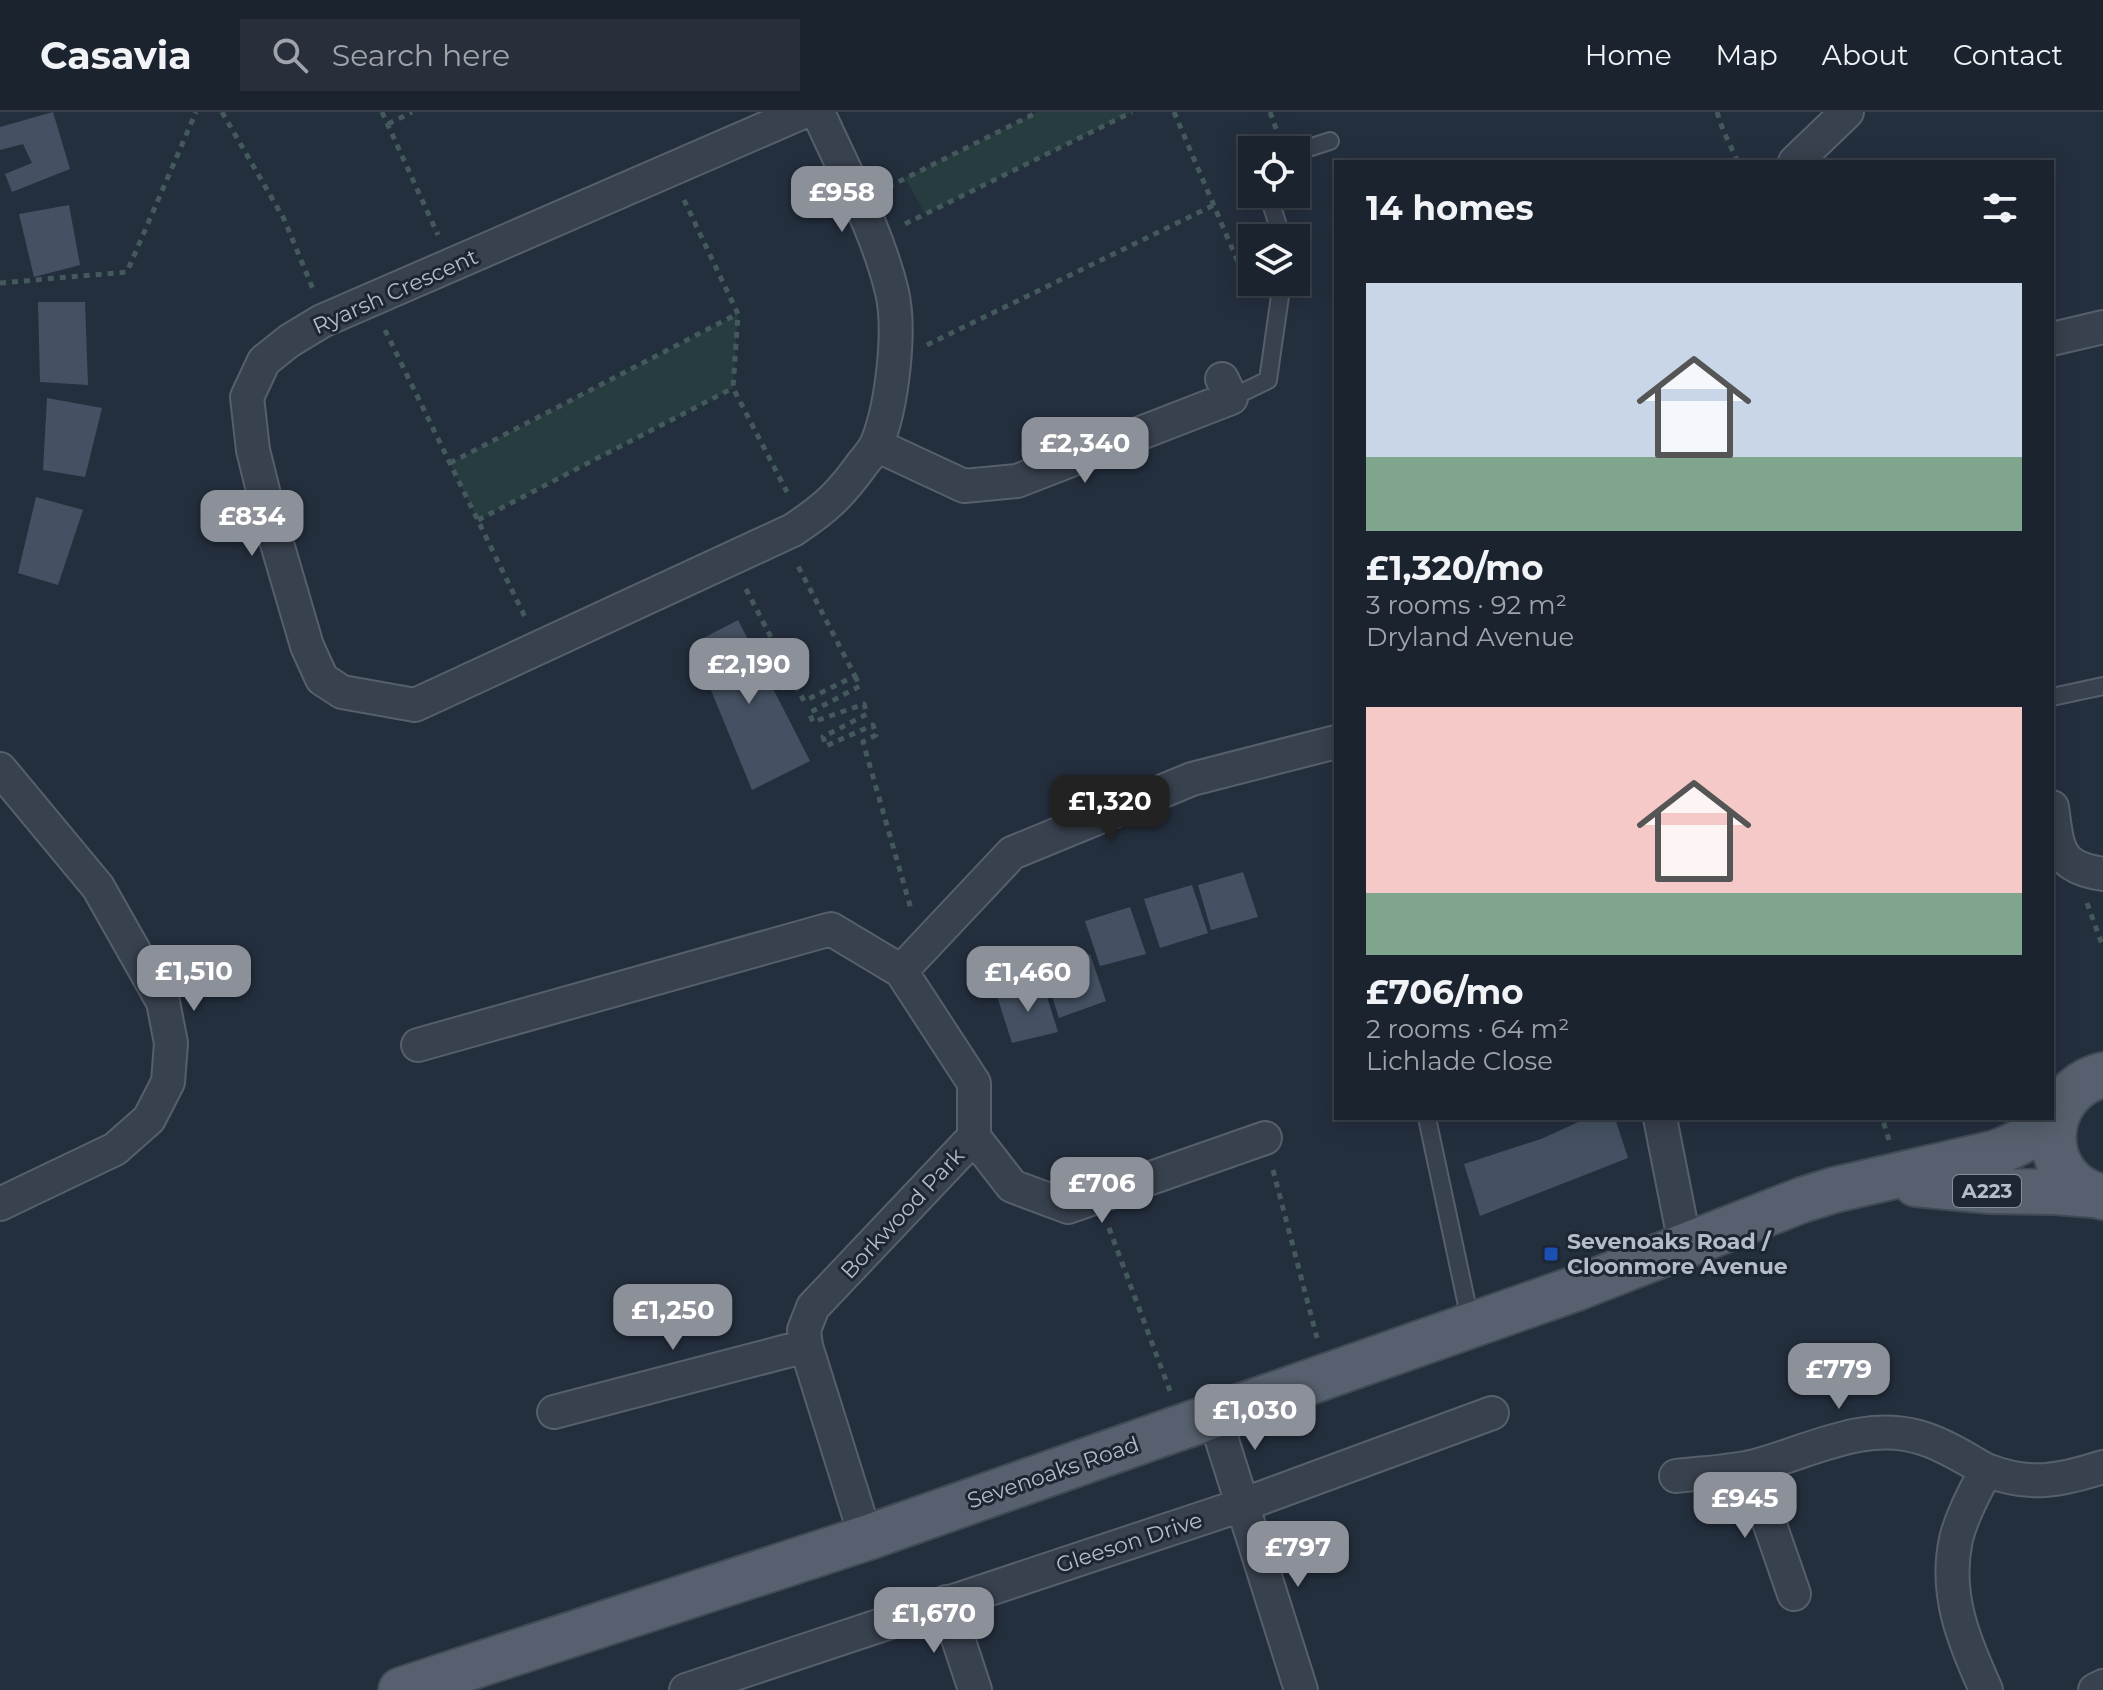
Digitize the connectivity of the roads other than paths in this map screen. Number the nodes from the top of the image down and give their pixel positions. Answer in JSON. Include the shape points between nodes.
{"nodes":[{"id":1,"x":803,"y":112,"type":"edge"},
{"id":2,"x":818,"y":112,"type":"edge"},
{"id":3,"x":1847,"y":112,"type":"edge"},
{"id":4,"x":1330,"y":141,"type":"dead end"},
{"id":5,"x":1310,"y":147,"type":"edge"},
{"id":6,"x":1797,"y":160,"type":"edge"},
{"id":7,"x":1280,"y":296,"type":"edge"},
{"id":8,"x":2103,"y":327,"type":"edge"},
{"id":9,"x":2054,"y":339,"type":"edge"},
{"id":10,"x":1227,"y":389,"type":"joint"},
{"id":11,"x":876,"y":445,"type":"junction"},
{"id":12,"x":2103,"y":686,"type":"edge"},
{"id":13,"x":2054,"y":697,"type":"edge"},
{"id":14,"x":1334,"y":743,"type":"edge"},
{"id":15,"x":0,"y":769,"type":"edge"},
{"id":16,"x":2054,"y":821,"type":"edge"},
{"id":17,"x":2082,"y":870,"type":"edge"},
{"id":18,"x":912,"y":960,"type":"junction"},
{"id":19,"x":418,"y":1045,"type":"dead end"},
{"id":20,"x":2103,"y":1075,"type":"edge"},
{"id":21,"x":2054,"y":1113,"type":"edge"},
{"id":22,"x":1427,"y":1120,"type":"edge"},
{"id":23,"x":1660,"y":1120,"type":"edge"},
{"id":24,"x":2048,"y":1120,"type":"edge"},
{"id":25,"x":2054,"y":1120,"type":"edge"},
{"id":26,"x":974,"y":1137,"type":"junction"},
{"id":27,"x":1265,"y":1138,"type":"road end"},
{"id":28,"x":1882,"y":1181,"type":"junction"},
{"id":29,"x":2098,"y":1196,"type":"edge"},
{"id":30,"x":0,"y":1204,"type":"edge"},
{"id":31,"x":1689,"y":1244,"type":"junction"},
{"id":32,"x":1471,"y":1325,"type":"junction"},
{"id":33,"x":806,"y":1346,"type":"junction"},
{"id":34,"x":554,"y":1412,"type":"dead end"},
{"id":35,"x":1492,"y":1413,"type":"dead end"},
{"id":36,"x":1198,"y":1421,"type":"junction"},
{"id":37,"x":1750,"y":1467,"type":"junction"},
{"id":38,"x":2103,"y":1467,"type":"edge"},
{"id":39,"x":1986,"y":1470,"type":"junction"},
{"id":40,"x":1676,"y":1476,"type":"dead end"},
{"id":41,"x":1242,"y":1505,"type":"junction"},
{"id":42,"x":866,"y":1538,"type":"junction"},
{"id":43,"x":1794,"y":1594,"type":"dead end"},
{"id":44,"x":946,"y":1602,"type":"junction"},
{"id":45,"x":2103,"y":1686,"type":"edge"},
{"id":46,"x":401,"y":1690,"type":"edge"},
{"id":47,"x":686,"y":1690,"type":"edge"},
{"id":48,"x":975,"y":1690,"type":"edge"},
{"id":49,"x":1301,"y":1690,"type":"edge"},
{"id":50,"x":1986,"y":1690,"type":"edge"},
{"id":51,"x":2095,"y":1690,"type":"edge"}],
"edges":[{"from":1,"to":11,"type":"street","name":"Ryarsh Crescent","via":[[370,300],[289,341],[264,361],[247,397],[253,450],[307,646],[322,679],[342,692],[415,705],[793,529],[843,491]]},
{"from":2,"to":11,"type":"street","via":[[875,238],[893,295],[895,355]]},
{"from":3,"to":6,"type":"street"},
{"from":4,"to":5,"type":"lane"},
{"from":7,"to":10,"type":"lane","via":[[1268,380]]},
{"from":8,"to":9,"type":"street"},
{"from":10,"to":11,"type":"street","via":[[1017,481],[964,486]]},
{"from":12,"to":13,"type":"lane"},
{"from":14,"to":18,"type":"street","via":[[1192,779],[1012,853]]},
{"from":15,"to":30,"type":"street","via":[[98,887],[163,1002],[171,1043],[168,1082],[149,1119],[115,1149]]},
{"from":16,"to":17,"type":"street","via":[[2058,849]]},
{"from":18,"to":19,"type":"street","name":"Borkwood Park","via":[[831,929]]},
{"from":18,"to":26,"type":"street","name":"Borkwood Park","via":[[974,1083]]},
{"from":20,"to":21,"type":"main road","number":"A223","via":[[2072,1090]]},
{"from":22,"to":32,"type":"lane"},
{"from":23,"to":31,"type":"street"},
{"from":24,"to":28,"type":"main road","name":"Sevenoaks Road","number":"A223","via":[[2018,1144],[1995,1153]]},
{"from":25,"to":29,"type":"main road","number":"A223","via":[[2061,1168],[2075,1184]]},
{"from":26,"to":27,"type":"street","via":[[1012,1186],[1068,1207]]},
{"from":26,"to":33,"type":"street","name":"Borkwood Park","via":[[813,1307],[804,1330]]},
{"from":28,"to":29,"type":"main road","name":"Sevenoaks Road","number":"A223"},
{"from":28,"to":31,"type":"main road","name":"Sevenoaks Road","number":"A223","via":[[1802,1200]]},
{"from":31,"to":32,"type":"main road","name":"Sevenoaks Road","number":"A223"},
{"from":32,"to":36,"type":"main road","name":"Sevenoaks Road","number":"A223"},
{"from":33,"to":34,"type":"street"},
{"from":33,"to":42,"type":"street","name":"Borkwood Park"},
{"from":35,"to":41,"type":"street","name":"Gleeson Drive"},
{"from":36,"to":41,"type":"street"},
{"from":36,"to":42,"type":"main road","name":"Sevenoaks Road","number":"A223"},
{"from":37,"to":39,"type":"street","via":[[1884,1431],[1924,1438]]},
{"from":37,"to":40,"type":"street"},
{"from":37,"to":43,"type":"street"},
{"from":38,"to":39,"type":"street","via":[[2038,1482]]},
{"from":39,"to":50,"type":"street","via":[[1964,1515],[1953,1562],[1957,1619]]},
{"from":41,"to":44,"type":"street","name":"Gleeson Drive"},
{"from":41,"to":49,"type":"street"},
{"from":42,"to":46,"type":"main road","name":"Sevenoaks Road","number":"A223"},
{"from":44,"to":47,"type":"street","name":"Gleeson Drive"},
{"from":44,"to":48,"type":"street"},
{"from":45,"to":51,"type":"street"}]}
